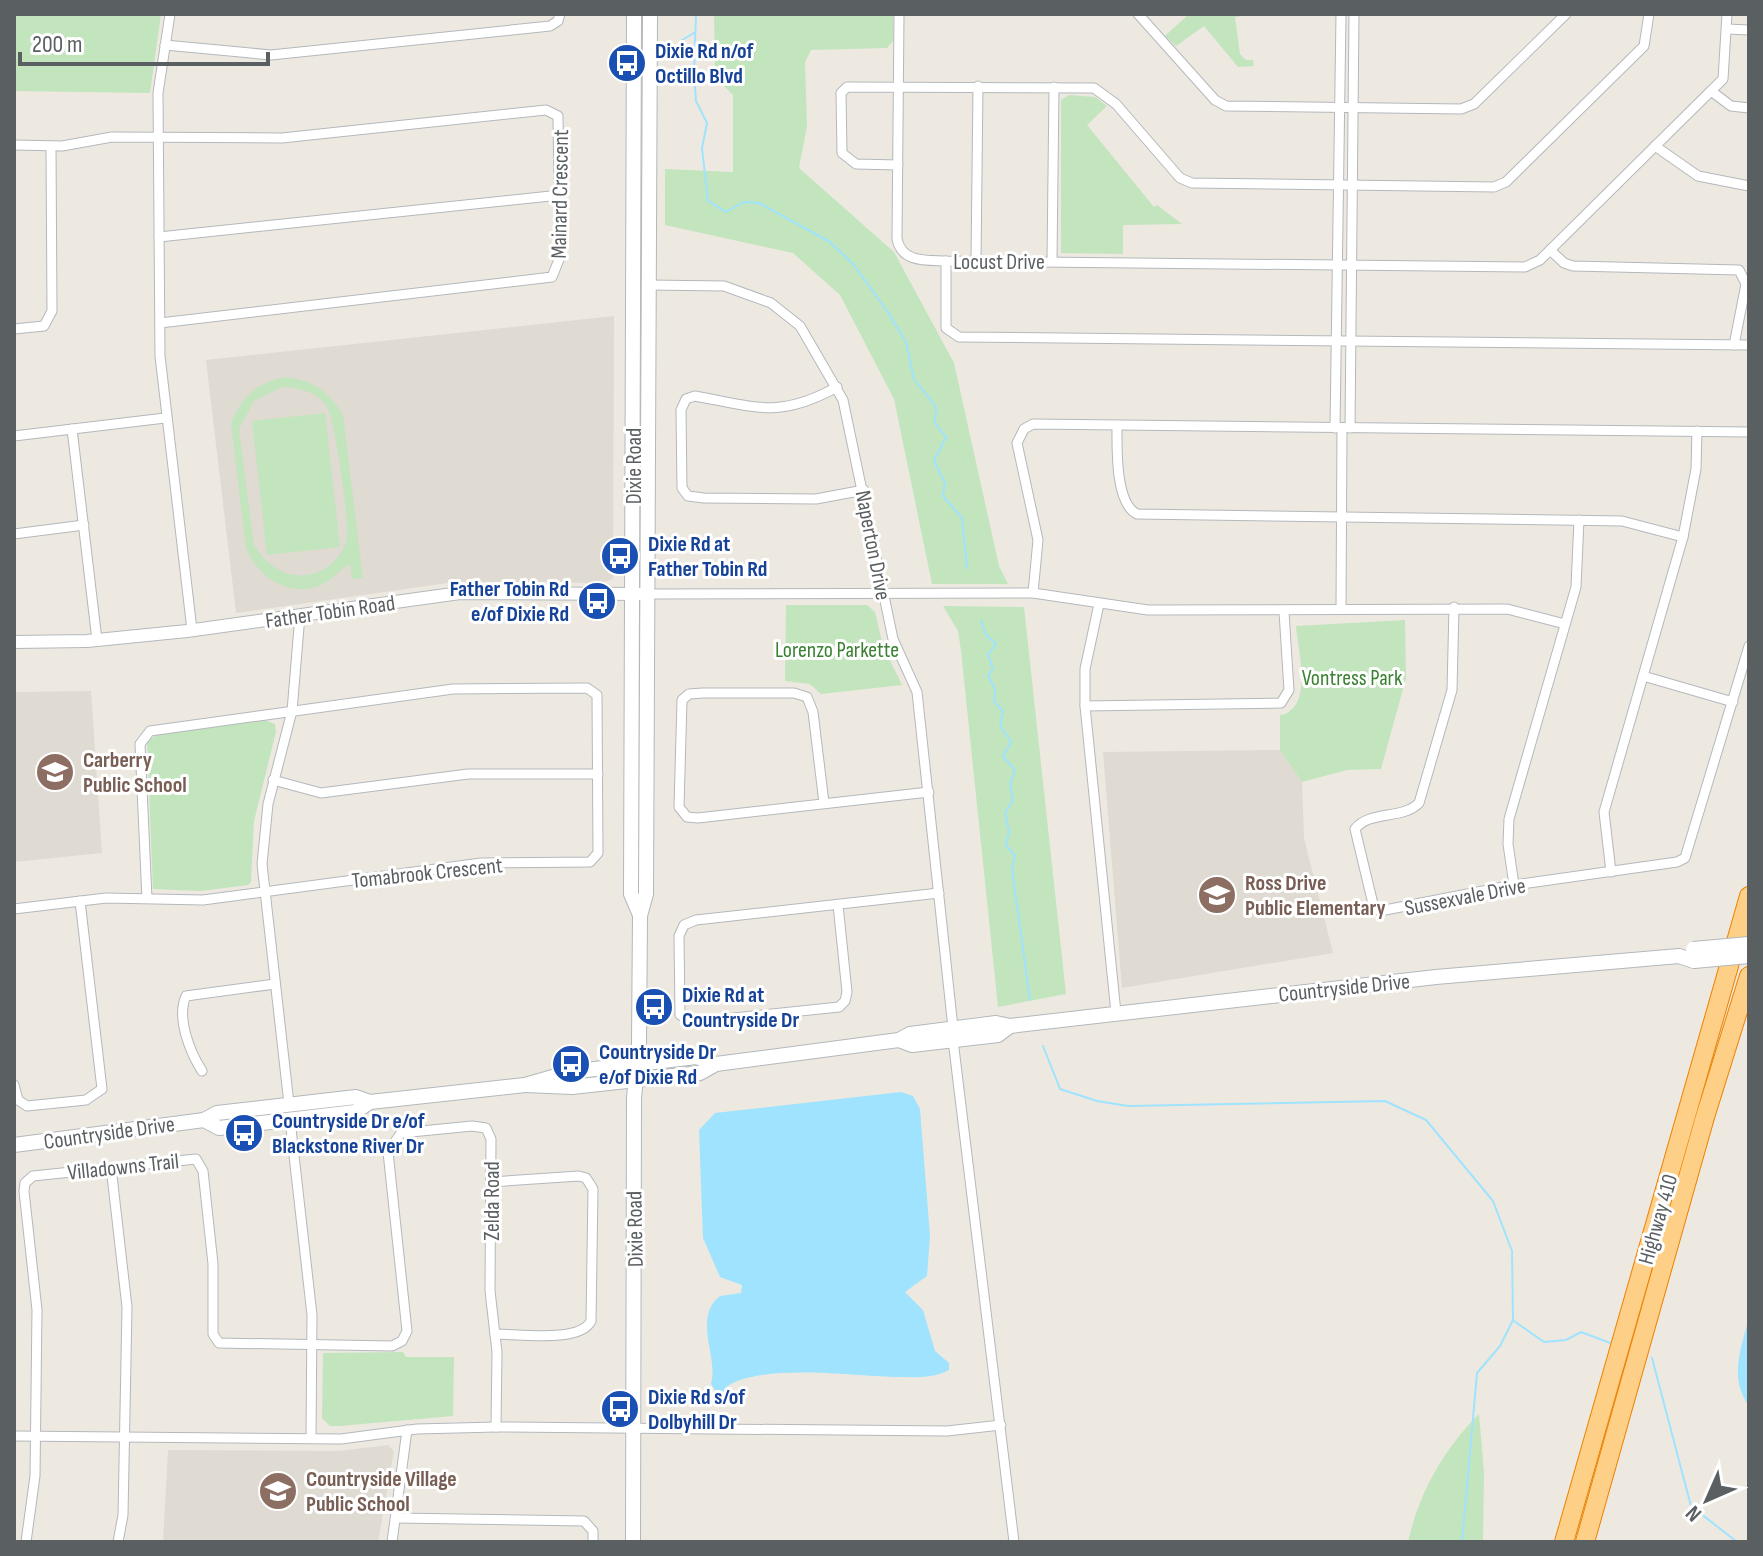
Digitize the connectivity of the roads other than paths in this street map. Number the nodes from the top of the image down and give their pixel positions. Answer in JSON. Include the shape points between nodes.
{"nodes":[{"id":1,"x":170,"y":14,"type":"edge"},
{"id":2,"x":560,"y":14,"type":"edge"},
{"id":3,"x":634,"y":14,"type":"edge"},
{"id":4,"x":650,"y":14,"type":"edge"},
{"id":5,"x":899,"y":14,"type":"edge"},
{"id":6,"x":1138,"y":14,"type":"edge"},
{"id":7,"x":1341,"y":14,"type":"edge"},
{"id":8,"x":1354,"y":14,"type":"edge"},
{"id":9,"x":1566,"y":14,"type":"edge"},
{"id":10,"x":1649,"y":14,"type":"edge"},
{"id":11,"x":1727,"y":14,"type":"edge"},
{"id":12,"x":1727,"y":29,"type":"junction"},
{"id":13,"x":1749,"y":30,"type":"edge"},
{"id":14,"x":165,"y":45,"type":"junction"},
{"id":15,"x":898,"y":86,"type":"junction"},
{"id":16,"x":978,"y":86,"type":"junction"},
{"id":17,"x":1054,"y":87,"type":"junction"},
{"id":18,"x":1711,"y":91,"type":"junction"},
{"id":19,"x":1339,"y":108,"type":"junction"},
{"id":20,"x":1353,"y":108,"type":"junction"},
{"id":21,"x":1749,"y":108,"type":"edge"},
{"id":22,"x":159,"y":137,"type":"junction"},
{"id":23,"x":14,"y":145,"type":"edge"},
{"id":24,"x":51,"y":146,"type":"junction"},
{"id":25,"x":1655,"y":146,"type":"junction"},
{"id":26,"x":898,"y":165,"type":"junction"},
{"id":27,"x":1338,"y":185,"type":"junction"},
{"id":28,"x":1352,"y":185,"type":"junction"},
{"id":29,"x":1749,"y":186,"type":"edge"},
{"id":30,"x":560,"y":195,"type":"junction"},
{"id":31,"x":159,"y":237,"type":"junction"},
{"id":32,"x":1550,"y":250,"type":"junction"},
{"id":33,"x":946,"y":261,"type":"junction"},
{"id":34,"x":976,"y":261,"type":"junction"},
{"id":35,"x":1052,"y":261,"type":"junction"},
{"id":36,"x":1337,"y":265,"type":"junction"},
{"id":37,"x":1351,"y":265,"type":"junction"},
{"id":38,"x":649,"y":285,"type":"junction"},
{"id":39,"x":160,"y":323,"type":"junction"},
{"id":40,"x":14,"y":329,"type":"edge"},
{"id":41,"x":1336,"y":341,"type":"junction"},
{"id":42,"x":1350,"y":341,"type":"junction"},
{"id":43,"x":1734,"y":345,"type":"junction"},
{"id":44,"x":1749,"y":345,"type":"edge"},
{"id":45,"x":837,"y":387,"type":"junction"},
{"id":46,"x":165,"y":418,"type":"junction"},
{"id":47,"x":1117,"y":425,"type":"junction"},
{"id":48,"x":1342,"y":428,"type":"junction"},
{"id":49,"x":72,"y":429,"type":"junction"},
{"id":50,"x":1697,"y":431,"type":"junction"},
{"id":51,"x":1749,"y":432,"type":"edge"},
{"id":52,"x":14,"y":436,"type":"edge"},
{"id":53,"x":864,"y":490,"type":"junction"},
{"id":54,"x":1342,"y":517,"type":"junction"},
{"id":55,"x":1579,"y":520,"type":"junction"},
{"id":56,"x":84,"y":525,"type":"junction"},
{"id":57,"x":14,"y":534,"type":"edge"},
{"id":58,"x":1683,"y":537,"type":"junction"},
{"id":59,"x":632,"y":592,"type":"junction"},
{"id":60,"x":1033,"y":593,"type":"junction"},
{"id":61,"x":648,"y":594,"type":"junction"},
{"id":62,"x":884,"y":595,"type":"junction"},
{"id":63,"x":1099,"y":604,"type":"junction"},
{"id":64,"x":1454,"y":607,"type":"junction"},
{"id":65,"x":1341,"y":609,"type":"junction"},
{"id":66,"x":1284,"y":612,"type":"junction"},
{"id":67,"x":300,"y":615,"type":"junction"},
{"id":68,"x":1565,"y":624,"type":"junction"},
{"id":69,"x":192,"y":630,"type":"junction"},
{"id":70,"x":97,"y":640,"type":"junction"},
{"id":71,"x":14,"y":642,"type":"edge"},
{"id":72,"x":1749,"y":646,"type":"edge"},
{"id":73,"x":1643,"y":676,"type":"junction"},
{"id":74,"x":1733,"y":702,"type":"junction"},
{"id":75,"x":1085,"y":706,"type":"junction"},
{"id":76,"x":292,"y":711,"type":"junction"},
{"id":77,"x":598,"y":774,"type":"junction"},
{"id":78,"x":273,"y":780,"type":"junction"},
{"id":79,"x":929,"y":792,"type":"junction"},
{"id":80,"x":824,"y":803,"type":"junction"},
{"id":81,"x":1611,"y":872,"type":"junction"},
{"id":82,"x":1514,"y":885,"type":"junction"},
{"id":83,"x":264,"y":892,"type":"junction"},
{"id":84,"x":939,"y":893,"type":"junction"},
{"id":85,"x":1749,"y":896,"type":"edge"},
{"id":86,"x":147,"y":899,"type":"junction"},
{"id":87,"x":80,"y":901,"type":"junction"},
{"id":88,"x":838,"y":905,"type":"junction"},
{"id":89,"x":14,"y":909,"type":"edge"},
{"id":90,"x":640,"y":916,"type":"junction"},
{"id":91,"x":1749,"y":944,"type":"edge"},
{"id":92,"x":1689,"y":956,"type":"junction"},
{"id":93,"x":1749,"y":956,"type":"edge"},
{"id":94,"x":1749,"y":976,"type":"edge"},
{"id":95,"x":275,"y":984,"type":"junction"},
{"id":96,"x":1116,"y":1013,"type":"junction"},
{"id":97,"x":953,"y":1034,"type":"junction"},
{"id":98,"x":637,"y":1064,"type":"junction"},
{"id":99,"x":716,"y":1064,"type":"junction"},
{"id":100,"x":202,"y":1071,"type":"dead end"},
{"id":101,"x":636,"y":1080,"type":"junction"},
{"id":102,"x":14,"y":1085,"type":"edge"},
{"id":103,"x":525,"y":1085,"type":"junction"},
{"id":104,"x":370,"y":1102,"type":"junction"},
{"id":105,"x":289,"y":1104,"type":"junction"},
{"id":106,"x":204,"y":1120,"type":"junction"},
{"id":107,"x":290,"y":1120,"type":"junction"},
{"id":108,"x":14,"y":1145,"type":"edge"},
{"id":109,"x":111,"y":1167,"type":"junction"},
{"id":110,"x":491,"y":1182,"type":"junction"},
{"id":111,"x":495,"y":1334,"type":"junction"},
{"id":112,"x":312,"y":1347,"type":"junction"},
{"id":113,"x":1001,"y":1425,"type":"junction"},
{"id":114,"x":496,"y":1427,"type":"junction"},
{"id":115,"x":633,"y":1428,"type":"junction"},
{"id":116,"x":407,"y":1430,"type":"junction"},
{"id":117,"x":14,"y":1436,"type":"edge"},
{"id":118,"x":36,"y":1436,"type":"junction"},
{"id":119,"x":125,"y":1437,"type":"junction"},
{"id":120,"x":311,"y":1438,"type":"junction"},
{"id":121,"x":396,"y":1518,"type":"junction"},
{"id":122,"x":26,"y":1542,"type":"edge"},
{"id":123,"x":118,"y":1542,"type":"edge"},
{"id":124,"x":392,"y":1542,"type":"edge"},
{"id":125,"x":593,"y":1542,"type":"edge"},
{"id":126,"x":633,"y":1542,"type":"edge"},
{"id":127,"x":1014,"y":1542,"type":"edge"},
{"id":128,"x":1564,"y":1542,"type":"edge"},
{"id":129,"x":1585,"y":1542,"type":"edge"}],
"edges":[{"from":1,"to":14,"type":"street"},
{"from":2,"to":14,"type":"street","via":[[550,26],[271,55]]},
{"from":3,"to":59,"type":"main road","name":"Dixie Road"},
{"from":4,"to":38,"type":"main road","name":"Dixie Road"},
{"from":5,"to":15,"type":"street","name":"Locust Drive"},
{"from":6,"to":19,"type":"street","via":[[1226,106]]},
{"from":7,"to":19,"type":"street"},
{"from":8,"to":20,"type":"street"},
{"from":9,"to":20,"type":"street","via":[[1470,107]]},
{"from":10,"to":28,"type":"street","via":[[1644,46],[1500,186]]},
{"from":11,"to":12,"type":"street"},
{"from":12,"to":13,"type":"street"},
{"from":12,"to":18,"type":"street","via":[[1723,79]]},
{"from":14,"to":22,"type":"street"},
{"from":15,"to":16,"type":"street"},
{"from":15,"to":26,"type":"street","name":"Locust Drive"},
{"from":15,"to":26,"type":"street","via":[[851,85],[844,90],[840,147],[856,164]]},
{"from":16,"to":17,"type":"street"},
{"from":16,"to":34,"type":"street"},
{"from":17,"to":27,"type":"street","via":[[1101,91],[1188,182]]},
{"from":17,"to":35,"type":"street"},
{"from":18,"to":21,"type":"street","via":[[1731,106]]},
{"from":18,"to":25,"type":"street","name":"Locust Drive"},
{"from":19,"to":20,"type":"street"},
{"from":19,"to":27,"type":"street"},
{"from":20,"to":28,"type":"street"},
{"from":22,"to":24,"type":"street"},
{"from":22,"to":30,"type":"street","name":"Mainard Crescent","via":[[282,138],[549,110],[561,125]]},
{"from":22,"to":31,"type":"street"},
{"from":23,"to":24,"type":"street"},
{"from":24,"to":40,"type":"street","via":[[52,311],[44,326]]},
{"from":25,"to":29,"type":"street","via":[[1698,176]]},
{"from":25,"to":32,"type":"street","name":"Locust Drive"},
{"from":26,"to":33,"type":"street","name":"Locust Drive","via":[[898,245],[915,260]]},
{"from":27,"to":28,"type":"street"},
{"from":27,"to":36,"type":"street"},
{"from":28,"to":37,"type":"street"},
{"from":30,"to":31,"type":"street"},
{"from":30,"to":39,"type":"street","name":"Mainard Crescent","via":[[559,266],[547,279]]},
{"from":31,"to":39,"type":"street"},
{"from":32,"to":37,"type":"street","name":"Locust Drive","via":[[1525,267]]},
{"from":32,"to":43,"type":"street","via":[[1573,266],[1739,270],[1746,284]]},
{"from":33,"to":34,"type":"street","name":"Locust Drive"},
{"from":33,"to":41,"type":"street","via":[[946,328],[955,337]]},
{"from":34,"to":35,"type":"street","name":"Locust Drive"},
{"from":35,"to":36,"type":"street","name":"Locust Drive"},
{"from":36,"to":37,"type":"street","name":"Locust Drive"},
{"from":36,"to":41,"type":"street"},
{"from":37,"to":42,"type":"street"},
{"from":38,"to":45,"type":"street","name":"Naperton Drive","via":[[724,286],[761,297],[800,326]]},
{"from":38,"to":61,"type":"main road","name":"Dixie Road"},
{"from":39,"to":46,"type":"street"},
{"from":41,"to":42,"type":"street"},
{"from":41,"to":48,"type":"street"},
{"from":42,"to":43,"type":"street"},
{"from":42,"to":48,"type":"street"},
{"from":43,"to":44,"type":"street"},
{"from":45,"to":53,"type":"street","name":"Naperton Drive"},
{"from":45,"to":53,"type":"street","via":[[801,405],[775,409],[686,399],[681,410],[682,488],[691,497],[720,498],[826,498]]},
{"from":46,"to":49,"type":"street"},
{"from":46,"to":69,"type":"street"},
{"from":47,"to":48,"type":"street"},
{"from":47,"to":54,"type":"street","via":[[1124,498],[1137,514]]},
{"from":47,"to":60,"type":"street","via":[[1033,424],[1019,437],[1038,540]]},
{"from":48,"to":50,"type":"street"},
{"from":48,"to":54,"type":"street"},
{"from":49,"to":52,"type":"street"},
{"from":49,"to":56,"type":"street"},
{"from":50,"to":51,"type":"street"},
{"from":50,"to":58,"type":"street"},
{"from":53,"to":62,"type":"street","name":"Naperton Drive"},
{"from":54,"to":55,"type":"street"},
{"from":54,"to":65,"type":"street"},
{"from":55,"to":58,"type":"street","via":[[1622,521]]},
{"from":55,"to":68,"type":"street","via":[[1577,579]]},
{"from":56,"to":57,"type":"street"},
{"from":56,"to":70,"type":"street"},
{"from":58,"to":73,"type":"street"},
{"from":59,"to":61,"type":"street","name":"Father Tobin Road"},
{"from":59,"to":67,"type":"street","name":"Father Tobin Road","via":[[460,593]]},
{"from":59,"to":90,"type":"main road","name":"Dixie Road","via":[[631,894]]},
{"from":60,"to":62,"type":"street"},
{"from":60,"to":63,"type":"street"},
{"from":61,"to":62,"type":"street"},
{"from":61,"to":90,"type":"main road","name":"Dixie Road","via":[[646,894]]},
{"from":62,"to":79,"type":"street","name":"Naperton Drive","via":[[893,639],[917,692]]},
{"from":63,"to":66,"type":"street","via":[[1139,610]]},
{"from":63,"to":75,"type":"street","via":[[1085,669]]},
{"from":64,"to":65,"type":"street"},
{"from":64,"to":68,"type":"street","via":[[1516,610]]},
{"from":64,"to":82,"type":"street","name":"Sussexvale Drive","via":[[1452,690],[1419,803],[1363,821],[1355,834],[1373,904],[1380,911]]},
{"from":65,"to":66,"type":"street"},
{"from":66,"to":75,"type":"street","via":[[1289,690],[1284,701]]},
{"from":67,"to":69,"type":"street","name":"Father Tobin Road"},
{"from":67,"to":76,"type":"street"},
{"from":68,"to":82,"type":"street","via":[[1509,819]]},
{"from":69,"to":70,"type":"street","name":"Father Tobin Road"},
{"from":70,"to":71,"type":"street","name":"Father Tobin Road"},
{"from":72,"to":74,"type":"street","name":"Sussexvale Drive"},
{"from":73,"to":74,"type":"street"},
{"from":73,"to":81,"type":"street","via":[[1604,812]]},
{"from":74,"to":81,"type":"street","name":"Sussexvale Drive","via":[[1689,854],[1677,862]]},
{"from":75,"to":96,"type":"street"},
{"from":76,"to":77,"type":"street","name":"Tomabrook Crescent","via":[[467,688],[587,688],[599,702]]},
{"from":76,"to":78,"type":"street"},
{"from":76,"to":86,"type":"street","name":"Tomabrook Crescent","via":[[143,736]]},
{"from":77,"to":78,"type":"street","via":[[468,774],[321,793]]},
{"from":77,"to":83,"type":"street","name":"Tomabrook Crescent","via":[[598,853],[590,862],[481,863]]},
{"from":78,"to":83,"type":"street","via":[[264,828]]},
{"from":79,"to":80,"type":"street"},
{"from":79,"to":84,"type":"street","name":"Naperton Drive"},
{"from":80,"to":80,"type":"street","via":[[807,697],[693,693],[682,700],[683,814],[698,818]]},
{"from":81,"to":82,"type":"street","name":"Sussexvale Drive"},
{"from":83,"to":86,"type":"street","name":"Tomabrook Crescent","via":[[203,900]]},
{"from":83,"to":95,"type":"street"},
{"from":84,"to":88,"type":"street"},
{"from":84,"to":97,"type":"street","name":"Naperton Drive"},
{"from":85,"to":128,"type":"highway","name":"Highway 410"},
{"from":86,"to":87,"type":"street","name":"Tomabrook Crescent"},
{"from":87,"to":89,"type":"street","name":"Tomabrook Crescent"},
{"from":87,"to":102,"type":"street","via":[[102,1089],[86,1100],[27,1106],[18,1100]]},
{"from":88,"to":88,"type":"street","via":[[688,923],[679,936],[680,1015],[696,1022],[839,1007],[847,992]]},
{"from":90,"to":98,"type":"main road","name":"Dixie Road"},
{"from":91,"to":92,"type":"main road","name":"Countryside Drive","bridge":true},
{"from":92,"to":93,"type":"main road","name":"Countryside Drive","bridge":true},
{"from":92,"to":96,"type":"main road","name":"Countryside Drive","via":[[1436,977]]},
{"from":94,"to":129,"type":"highway","name":"Highway 410"},
{"from":95,"to":100,"type":"street","via":[[186,996],[190,1051]]},
{"from":95,"to":105,"type":"street"},
{"from":96,"to":97,"type":"main road","name":"Countryside Drive","via":[[1010,1026],[998,1035]]},
{"from":97,"to":99,"type":"main road","name":"Countryside Drive","via":[[912,1045],[899,1040]]},
{"from":97,"to":113,"type":"street","name":"Naperton Drive"},
{"from":98,"to":99,"type":"main road","name":"Countryside Drive","via":[[696,1057]]},
{"from":98,"to":101,"type":"main road","name":"Dixie Road"},
{"from":98,"to":103,"type":"main road","name":"Countryside Drive","via":[[570,1072]]},
{"from":99,"to":101,"type":"main road","name":"Countryside Drive","via":[[700,1073]]},
{"from":101,"to":103,"type":"main road","name":"Countryside Drive","via":[[572,1087]]},
{"from":101,"to":115,"type":"main road","name":"Dixie Road"},
{"from":103,"to":104,"type":"main road","name":"Countryside Drive"},
{"from":104,"to":105,"type":"main road","name":"Countryside Drive","via":[[356,1097]]},
{"from":104,"to":107,"type":"main road","name":"Countryside Drive","via":[[355,1112]]},
{"from":105,"to":106,"type":"main road","name":"Countryside Drive","via":[[217,1113]]},
{"from":105,"to":107,"type":"street"},
{"from":106,"to":107,"type":"main road","name":"Countryside Drive","via":[[219,1128]]},
{"from":106,"to":108,"type":"main road","name":"Countryside Drive"},
{"from":107,"to":112,"type":"street"},
{"from":109,"to":112,"type":"street","name":"Villadowns Trail","via":[[196,1159],[203,1171],[213,1254],[213,1334],[227,1346]]},
{"from":109,"to":118,"type":"street","name":"Villadowns Trail","via":[[33,1176],[25,1183],[37,1310]]},
{"from":109,"to":119,"type":"street","via":[[127,1307]]},
{"from":110,"to":111,"type":"street","name":"Zelda Road"},
{"from":110,"to":111,"type":"street","via":[[579,1176],[593,1189],[588,1328],[573,1335]]},
{"from":110,"to":112,"type":"street","name":"Zelda Road","via":[[486,1128],[401,1133],[395,1138],[388,1152],[405,1336],[392,1346]]},
{"from":111,"to":114,"type":"street","name":"Zelda Road"},
{"from":112,"to":120,"type":"street"},
{"from":113,"to":115,"type":"street","via":[[947,1431]]},
{"from":113,"to":127,"type":"street","name":"Naperton Drive"},
{"from":114,"to":115,"type":"street"},
{"from":114,"to":116,"type":"street"},
{"from":115,"to":126,"type":"main road","name":"Dixie Road"},
{"from":116,"to":120,"type":"street"},
{"from":116,"to":121,"type":"street"},
{"from":117,"to":118,"type":"street"},
{"from":118,"to":119,"type":"street"},
{"from":118,"to":122,"type":"street"},
{"from":119,"to":120,"type":"street"},
{"from":119,"to":123,"type":"street"},
{"from":121,"to":124,"type":"street"},
{"from":121,"to":125,"type":"street","via":[[576,1520],[590,1525]]}]}
